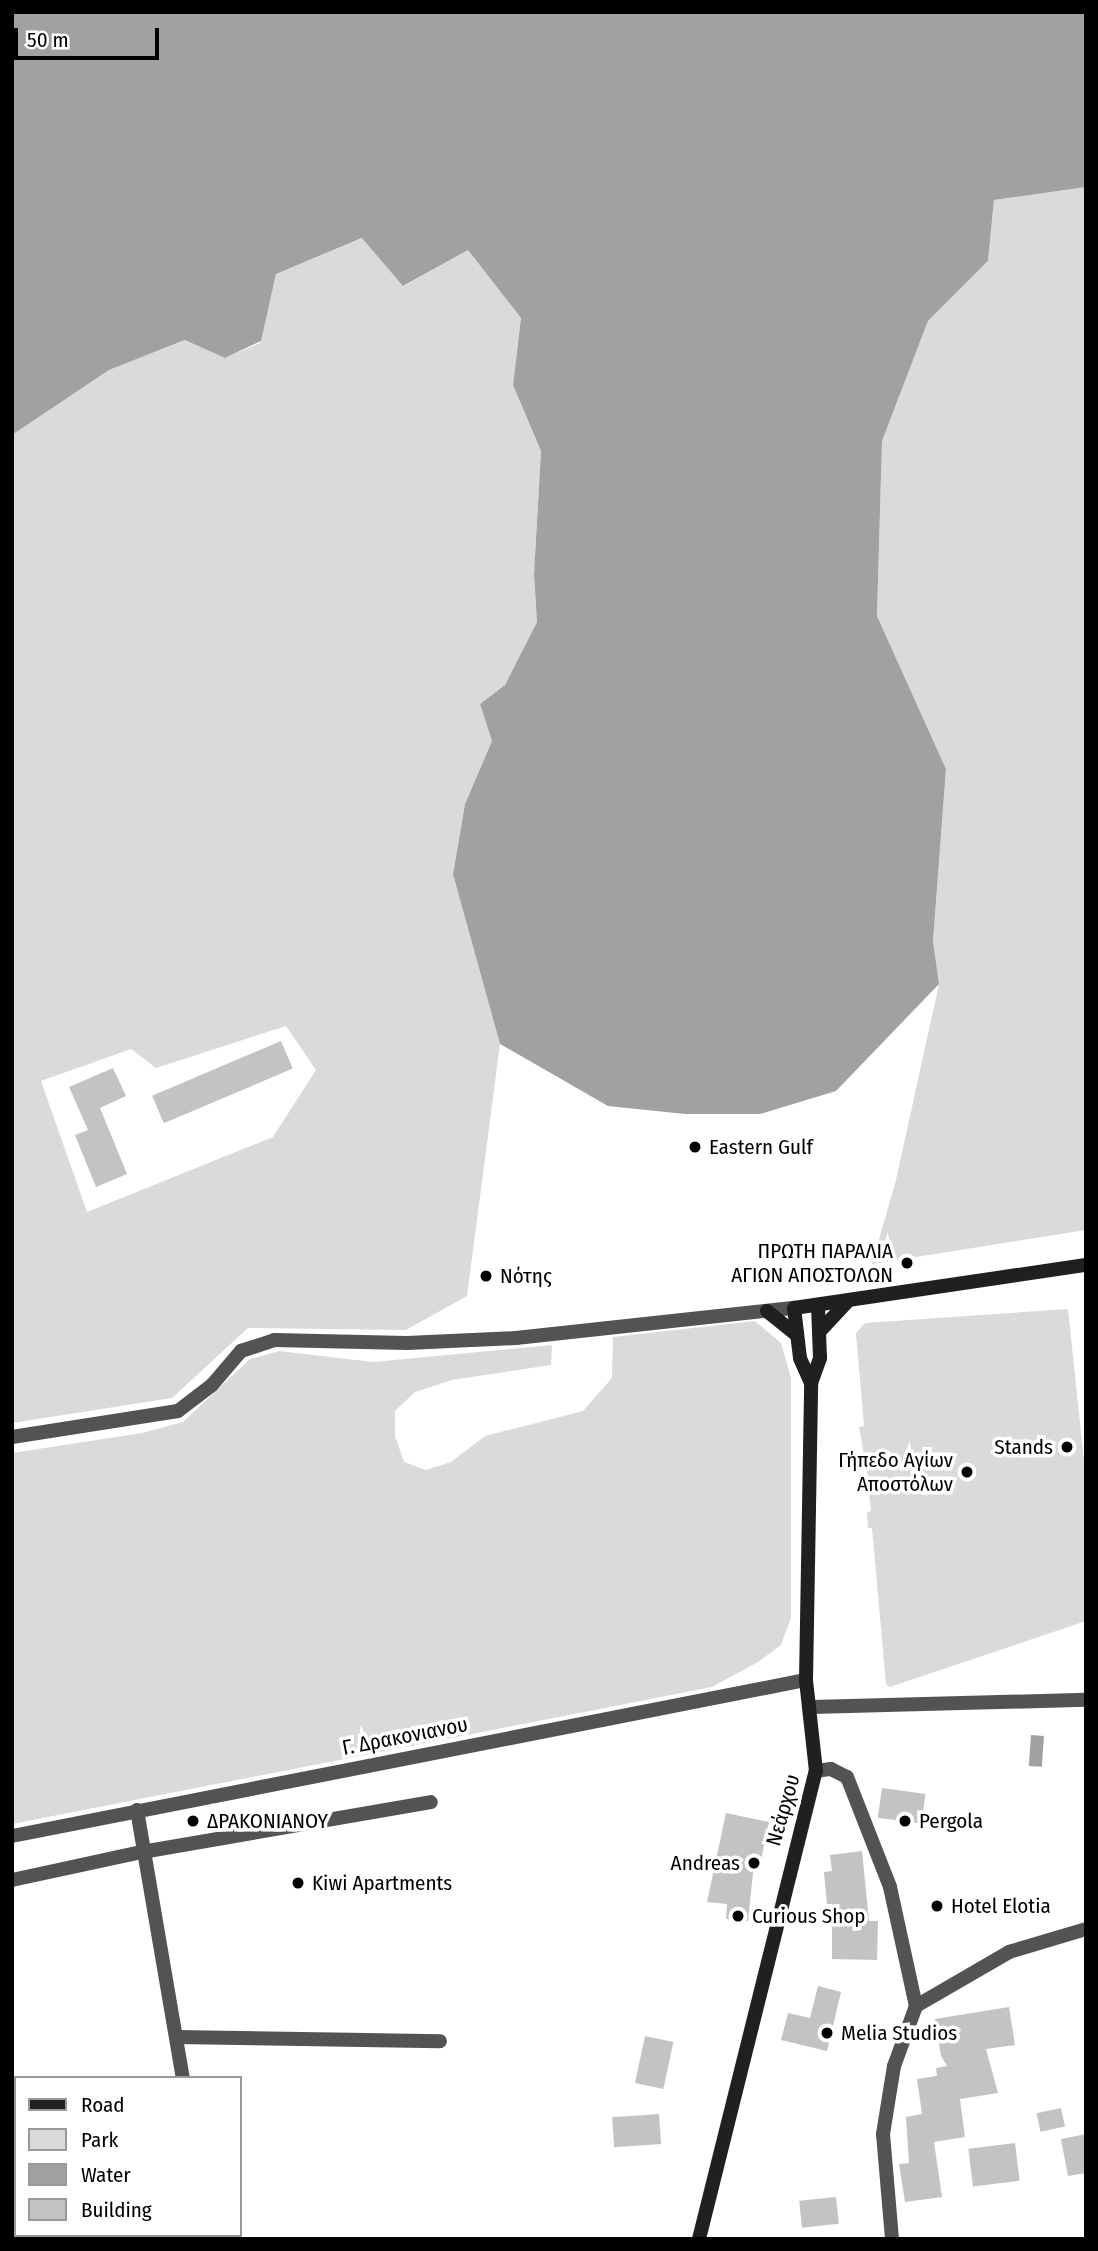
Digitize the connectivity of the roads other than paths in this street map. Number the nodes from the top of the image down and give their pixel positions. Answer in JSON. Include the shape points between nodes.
{"nodes":[{"id":1,"x":1086,"y":1265,"type":"edge"},
{"id":2,"x":848,"y":1301,"type":"junction"},
{"id":3,"x":818,"y":1305,"type":"junction"},
{"id":4,"x":794,"y":1308,"type":"junction"},
{"id":5,"x":767,"y":1311,"type":"junction"},
{"id":6,"x":820,"y":1331,"type":"junction"},
{"id":7,"x":795,"y":1334,"type":"junction"},
{"id":8,"x":811,"y":1383,"type":"junction"},
{"id":9,"x":12,"y":1437,"type":"edge"},
{"id":10,"x":806,"y":1679,"type":"junction"},
{"id":11,"x":1086,"y":1700,"type":"edge"},
{"id":12,"x":812,"y":1707,"type":"junction"},
{"id":13,"x":816,"y":1771,"type":"junction"},
{"id":14,"x":431,"y":1802,"type":"dead end"},
{"id":15,"x":137,"y":1810,"type":"junction"},
{"id":16,"x":12,"y":1836,"type":"edge"},
{"id":17,"x":142,"y":1852,"type":"junction"},
{"id":18,"x":12,"y":1880,"type":"edge"},
{"id":19,"x":1086,"y":1929,"type":"edge"},
{"id":20,"x":916,"y":2006,"type":"junction"},
{"id":21,"x":176,"y":2037,"type":"junction"},
{"id":22,"x":440,"y":2041,"type":"dead end"},
{"id":23,"x":183,"y":2076,"type":"edge"},
{"id":24,"x":699,"y":2239,"type":"edge"},
{"id":25,"x":892,"y":2239,"type":"edge"}],
"edges":[{"from":1,"to":2,"type":"street"},
{"from":2,"to":3,"type":"street"},
{"from":2,"to":6,"type":"street"},
{"from":3,"to":4,"type":"street"},
{"from":3,"to":6,"type":"street","name":"Νεάρχου"},
{"from":4,"to":5,"type":"street"},
{"from":4,"to":7,"type":"street","name":"Νεάρχου"},
{"from":5,"to":7,"type":"street"},
{"from":5,"to":9,"type":"street","via":[[516,1338],[407,1343],[274,1340],[241,1351],[212,1385],[178,1410]]},
{"from":6,"to":8,"type":"street","name":"Νεάρχου","via":[[820,1358]]},
{"from":7,"to":8,"type":"street","name":"Νεάρχου"},
{"from":8,"to":10,"type":"street","name":"Νεάρχου"},
{"from":10,"to":12,"type":"street","name":"Νεάρχου"},
{"from":10,"to":15,"type":"street","name":"Γ. Δρακονιανου"},
{"from":11,"to":12,"type":"street"},
{"from":12,"to":13,"type":"street","name":"Νεάρχου"},
{"from":13,"to":20,"type":"street","via":[[831,1769],[847,1777],[890,1887]]},
{"from":13,"to":24,"type":"street","name":"Νεάρχου"},
{"from":14,"to":17,"type":"street"},
{"from":15,"to":16,"type":"street","name":"Γ. Δρακονιανου"},
{"from":15,"to":17,"type":"street"},
{"from":17,"to":18,"type":"street"},
{"from":17,"to":21,"type":"street"},
{"from":19,"to":20,"type":"street","via":[[1009,1952]]},
{"from":20,"to":25,"type":"street","via":[[894,2066],[883,2134]]},
{"from":21,"to":22,"type":"street"},
{"from":21,"to":23,"type":"street"}]}
